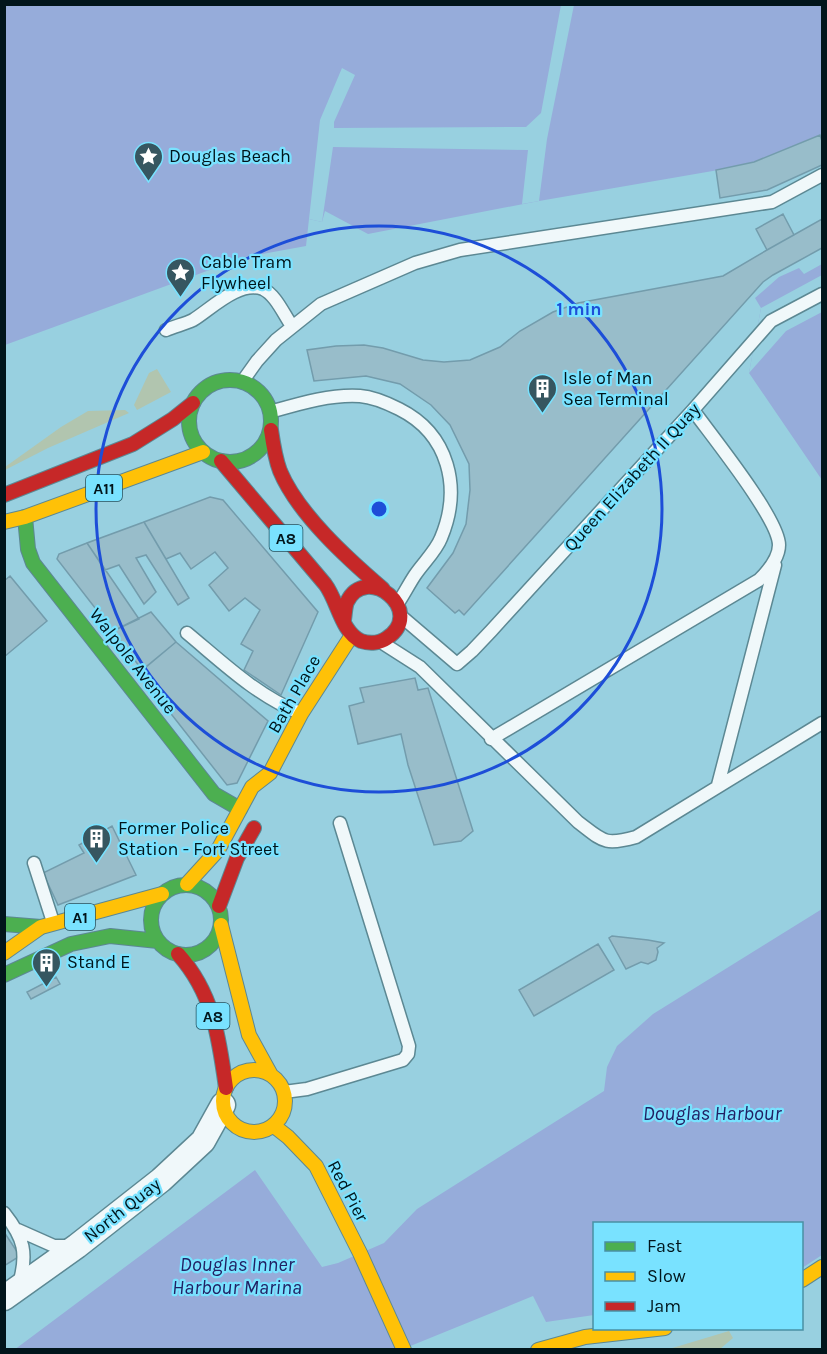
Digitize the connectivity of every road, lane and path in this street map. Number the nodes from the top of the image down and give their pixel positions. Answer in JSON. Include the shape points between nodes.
{"nodes":[{"id":1,"x":822,"y":175,"type":"edge"},
{"id":2,"x":822,"y":294,"type":"edge"},
{"id":3,"x":292,"y":326,"type":"junction"},
{"id":4,"x":166,"y":330,"type":"dead end"},
{"id":5,"x":243,"y":382,"type":"junction"},
{"id":6,"x":193,"y":403,"type":"junction"},
{"id":7,"x":693,"y":410,"type":"junction"},
{"id":8,"x":270,"y":412,"type":"junction"},
{"id":9,"x":271,"y":430,"type":"junction"},
{"id":10,"x":203,"y":452,"type":"junction"},
{"id":11,"x":221,"y":462,"type":"junction"},
{"id":12,"x":4,"y":495,"type":"edge"},
{"id":13,"x":25,"y":518,"type":"junction"},
{"id":14,"x":4,"y":522,"type":"edge"},
{"id":15,"x":780,"y":546,"type":"junction"},
{"id":16,"x":383,"y":589,"type":"junction"},
{"id":17,"x":399,"y":609,"type":"junction"},
{"id":18,"x":344,"y":620,"type":"junction"},
{"id":19,"x":187,"y":633,"type":"dead end"},
{"id":20,"x":352,"y":635,"type":"junction"},
{"id":21,"x":380,"y":642,"type":"junction"},
{"id":22,"x":301,"y":714,"type":"junction"},
{"id":23,"x":822,"y":723,"type":"edge"},
{"id":24,"x":491,"y":739,"type":"junction"},
{"id":25,"x":718,"y":785,"type":"junction"},
{"id":26,"x":240,"y":809,"type":"junction"},
{"id":27,"x":260,"y":817,"type":"dead end"},
{"id":28,"x":340,"y":823,"type":"dead end"},
{"id":29,"x":34,"y":863,"type":"dead end"},
{"id":30,"x":187,"y":884,"type":"junction"},
{"id":31,"x":162,"y":894,"type":"junction"},
{"id":32,"x":219,"y":906,"type":"junction"},
{"id":33,"x":4,"y":924,"type":"edge"},
{"id":34,"x":47,"y":925,"type":"junction"},
{"id":35,"x":221,"y":925,"type":"junction"},
{"id":36,"x":158,"y":941,"type":"junction"},
{"id":37,"x":4,"y":953,"type":"edge"},
{"id":38,"x":178,"y":954,"type":"junction"},
{"id":39,"x":10,"y":980,"type":"edge"},
{"id":40,"x":271,"y":1075,"type":"junction"},
{"id":41,"x":284,"y":1092,"type":"junction"},
{"id":42,"x":225,"y":1096,"type":"junction"},
{"id":43,"x":274,"y":1126,"type":"junction"},
{"id":44,"x":4,"y":1213,"type":"edge"},
{"id":45,"x":18,"y":1230,"type":"junction"},
{"id":46,"x":77,"y":1246,"type":"junction"},
{"id":47,"x":822,"y":1267,"type":"edge"},
{"id":48,"x":803,"y":1279,"type":"edge"},
{"id":49,"x":11,"y":1293,"type":"edge"},
{"id":50,"x":649,"y":1330,"type":"edge"},
{"id":51,"x":404,"y":1349,"type":"edge"},
{"id":52,"x":538,"y":1350,"type":"edge"}],
"edges":[{"from":1,"to":3,"type":"lane","via":[[772,202],[435,256],[321,304]]},
{"from":2,"to":7,"type":"lane","name":"Queen Elizabeth II Quay","via":[[771,321]]},
{"from":3,"to":4,"type":"lane","via":[[273,297],[253,287],[233,293],[189,322]]},
{"from":3,"to":5,"type":"lane","via":[[257,361]]},
{"from":5,"to":6,"type":"main road","via":[[230,379],[212,384],[200,391]]},
{"from":5,"to":8,"type":"main road","via":[[262,397]]},
{"from":6,"to":10,"type":"main road","via":[[189,415],[191,434]]},
{"from":6,"to":12,"type":"main road","number":"A11","via":[[133,444]]},
{"from":7,"to":15,"type":"lane","via":[[776,529]]},
{"from":7,"to":17,"type":"lane","name":"Queen Elizabeth II Quay","via":[[491,632],[457,664]]},
{"from":8,"to":9,"type":"main road"},
{"from":8,"to":17,"type":"lane","via":[[324,399],[360,396],[404,411],[436,438],[447,466],[447,519],[441,540],[413,577]]},
{"from":9,"to":11,"type":"main road","via":[[252,456],[238,462]]},
{"from":9,"to":16,"type":"main road","number":"A8","via":[[280,472],[307,512]]},
{"from":10,"to":11,"type":"main road"},
{"from":10,"to":13,"type":"main road","number":"A11"},
{"from":11,"to":18,"type":"main road","number":"A8","via":[[328,588]]},
{"from":13,"to":14,"type":"main road","number":"A11"},
{"from":13,"to":26,"type":"main road","name":"Walpole Avenue","via":[[33,562],[214,794]]},
{"from":15,"to":24,"type":"lane","via":[[772,567],[759,580]]},
{"from":15,"to":25,"type":"lane"},
{"from":16,"to":17,"type":"main road","number":"A8","via":[[392,595]]},
{"from":16,"to":18,"type":"main road","via":[[363,588],[354,593],[347,601]]},
{"from":17,"to":21,"type":"main road","via":[[398,627],[391,637]]},
{"from":18,"to":20,"type":"main road","number":"A8"},
{"from":19,"to":22,"type":"lane","via":[[241,678]]},
{"from":20,"to":21,"type":"main road","via":[[370,644]]},
{"from":20,"to":22,"type":"main road","name":"Bath Place"},
{"from":21,"to":24,"type":"lane","via":[[420,667]]},
{"from":22,"to":26,"type":"main road","name":"Bath Place","via":[[270,779],[252,787]]},
{"from":23,"to":25,"type":"lane"},
{"from":24,"to":25,"type":"lane","via":[[578,822],[599,838],[615,843],[636,837]]},
{"from":26,"to":30,"type":"main road","name":"Bath Place","via":[[218,850]]},
{"from":27,"to":32,"type":"main road","via":[[237,858]]},
{"from":28,"to":41,"type":"lane","via":[[409,1046],[408,1054],[403,1060],[318,1086]]},
{"from":29,"to":34,"type":"lane"},
{"from":30,"to":31,"type":"main road"},
{"from":30,"to":32,"type":"main road","via":[[204,889]]},
{"from":31,"to":34,"type":"main road","number":"A1"},
{"from":31,"to":36,"type":"main road","via":[[155,903],[151,923]]},
{"from":32,"to":35,"type":"main road"},
{"from":33,"to":34,"type":"main road"},
{"from":34,"to":37,"type":"main road","number":"A1"},
{"from":35,"to":38,"type":"main road","via":[[219,935],[205,950],[186,956]]},
{"from":35,"to":40,"type":"main road","number":"A8","via":[[249,1035]]},
{"from":36,"to":38,"type":"main road"},
{"from":36,"to":39,"type":"main road","number":"A1","via":[[110,936],[71,944]]},
{"from":38,"to":42,"type":"main road","number":"A8","via":[[203,986],[220,1048]]},
{"from":40,"to":41,"type":"main road","number":"A8"},
{"from":40,"to":42,"type":"main road","via":[[259,1070],[243,1072],[232,1079]]},
{"from":41,"to":43,"type":"main road","via":[[284,1111]]},
{"from":42,"to":43,"type":"main road","number":"A8","via":[[226,1115],[232,1124],[246,1132]]},
{"from":42,"to":46,"type":"street","name":"North Quay","via":[[196,1148]]},
{"from":43,"to":51,"type":"main road","name":"Red Pier","via":[[316,1166]]},
{"from":44,"to":45,"type":"lane"},
{"from":45,"to":46,"type":"lane","via":[[54,1245]]},
{"from":45,"to":49,"type":"lane","via":[[25,1266]]},
{"from":46,"to":49,"type":"street","name":"North Quay"},
{"from":47,"to":48,"type":"main road"},
{"from":50,"to":52,"type":"main road","via":[[561,1341]]}]}
